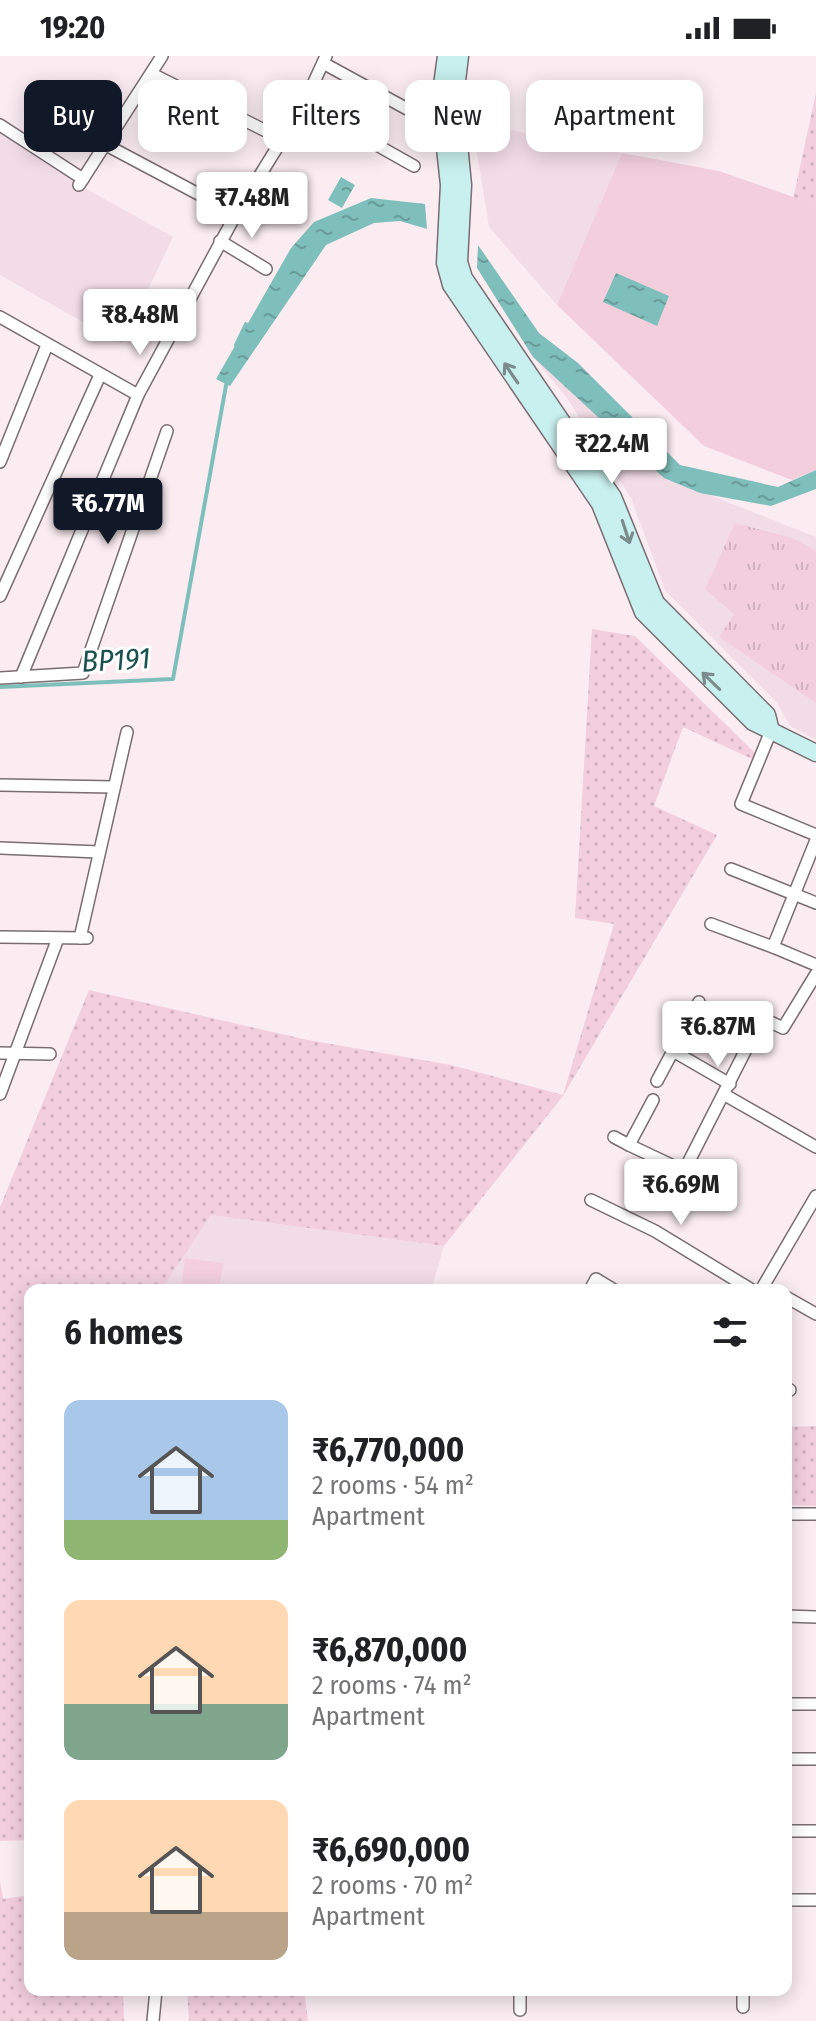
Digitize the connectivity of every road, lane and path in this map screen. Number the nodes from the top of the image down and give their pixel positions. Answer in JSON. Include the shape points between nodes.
{"nodes":[{"id":1,"x":162,"y":56,"type":"edge"},
{"id":2,"x":446,"y":56,"type":"edge"},
{"id":3,"x":460,"y":56,"type":"edge"},
{"id":4,"x":325,"y":60,"type":"edge"},
{"id":5,"x":152,"y":74,"type":"junction"},
{"id":6,"x":315,"y":80,"type":"edge"},
{"id":7,"x":405,"y":107,"type":"edge"},
{"id":8,"x":122,"y":123,"type":"edge"},
{"id":9,"x":0,"y":125,"type":"edge"},
{"id":10,"x":263,"y":130,"type":"edge"},
{"id":11,"x":24,"y":142,"type":"edge"},
{"id":12,"x":38,"y":152,"type":"edge"},
{"id":13,"x":104,"y":152,"type":"edge"},
{"id":14,"x":119,"y":152,"type":"edge"},
{"id":15,"x":274,"y":152,"type":"edge"},
{"id":16,"x":389,"y":152,"type":"edge"},
{"id":17,"x":414,"y":166,"type":"dead end"},
{"id":18,"x":236,"y":214,"type":"junction"},
{"id":19,"x":454,"y":226,"type":"junction"},
{"id":20,"x":220,"y":241,"type":"junction"},
{"id":21,"x":266,"y":269,"type":"dead end"},
{"id":22,"x":0,"y":317,"type":"edge"},
{"id":23,"x":47,"y":345,"type":"junction"},
{"id":24,"x":100,"y":375,"type":"junction"},
{"id":25,"x":138,"y":395,"type":"junction"},
{"id":26,"x":167,"y":431,"type":"dead end"},
{"id":27,"x":0,"y":462,"type":"edge"},
{"id":28,"x":0,"y":596,"type":"edge"},
{"id":29,"x":21,"y":677,"type":"junction"},
{"id":30,"x":0,"y":678,"type":"edge"},
{"id":31,"x":771,"y":731,"type":"junction"},
{"id":32,"x":127,"y":732,"type":"dead end"},
{"id":33,"x":816,"y":753,"type":"edge"},
{"id":34,"x":0,"y":785,"type":"edge"},
{"id":35,"x":114,"y":787,"type":"junction"},
{"id":36,"x":816,"y":837,"type":"edge"},
{"id":37,"x":0,"y":848,"type":"edge"},
{"id":38,"x":99,"y":852,"type":"junction"},
{"id":39,"x":731,"y":869,"type":"dead end"},
{"id":40,"x":793,"y":894,"type":"junction"},
{"id":41,"x":816,"y":903,"type":"edge"},
{"id":42,"x":711,"y":924,"type":"dead end"},
{"id":43,"x":0,"y":937,"type":"edge"},
{"id":44,"x":58,"y":938,"type":"junction"},
{"id":45,"x":773,"y":947,"type":"junction"},
{"id":46,"x":816,"y":965,"type":"edge"},
{"id":47,"x":816,"y":974,"type":"edge"},
{"id":48,"x":699,"y":1002,"type":"dead end"},
{"id":49,"x":673,"y":1051,"type":"junction"},
{"id":50,"x":0,"y":1053,"type":"edge"},
{"id":51,"x":15,"y":1053,"type":"junction"},
{"id":52,"x":50,"y":1054,"type":"dead end"},
{"id":53,"x":657,"y":1081,"type":"dead end"},
{"id":54,"x":728,"y":1089,"type":"junction"},
{"id":55,"x":0,"y":1094,"type":"edge"},
{"id":56,"x":653,"y":1100,"type":"dead end"},
{"id":57,"x":614,"y":1137,"type":"dead end"},
{"id":58,"x":629,"y":1145,"type":"junction"},
{"id":59,"x":816,"y":1147,"type":"edge"},
{"id":60,"x":684,"y":1171,"type":"junction"},
{"id":61,"x":816,"y":1196,"type":"edge"},
{"id":62,"x":668,"y":1197,"type":"dead end"},
{"id":63,"x":591,"y":1200,"type":"dead end"},
{"id":64,"x":811,"y":1216,"type":"edge"},
{"id":65,"x":742,"y":1284,"type":"edge"},
{"id":66,"x":768,"y":1284,"type":"edge"},
{"id":67,"x":792,"y":1300,"type":"edge"},
{"id":68,"x":816,"y":1314,"type":"edge"},
{"id":69,"x":792,"y":1514,"type":"edge"},
{"id":70,"x":816,"y":1514,"type":"edge"},
{"id":71,"x":792,"y":1616,"type":"edge"},
{"id":72,"x":816,"y":1617,"type":"edge"},
{"id":73,"x":792,"y":1704,"type":"edge"},
{"id":74,"x":816,"y":1704,"type":"edge"},
{"id":75,"x":792,"y":1759,"type":"edge"},
{"id":76,"x":816,"y":1759,"type":"edge"},
{"id":77,"x":792,"y":1831,"type":"edge"},
{"id":78,"x":816,"y":1831,"type":"edge"},
{"id":79,"x":792,"y":1900,"type":"edge"},
{"id":80,"x":816,"y":1900,"type":"edge"},
{"id":81,"x":155,"y":1996,"type":"edge"},
{"id":82,"x":520,"y":1996,"type":"edge"},
{"id":83,"x":743,"y":1996,"type":"edge"},
{"id":84,"x":743,"y":2007,"type":"dead end"},
{"id":85,"x":520,"y":2010,"type":"dead end"},
{"id":86,"x":153,"y":2021,"type":"edge"}],
"edges":[{"from":1,"to":5,"type":"street"},
{"from":2,"to":19,"type":"main road","via":[[437,122]]},
{"from":3,"to":19,"type":"main road","via":[[452,122],[463,185]]},
{"from":4,"to":6,"type":"street"},
{"from":4,"to":7,"type":"street"},
{"from":5,"to":8,"type":"street"},
{"from":5,"to":10,"type":"street"},
{"from":9,"to":11,"type":"street"},
{"from":12,"to":13,"type":"street","via":[[81,182]]},
{"from":14,"to":18,"type":"street"},
{"from":15,"to":18,"type":"street"},
{"from":16,"to":17,"type":"street"},
{"from":18,"to":20,"type":"street"},
{"from":19,"to":31,"type":"main road","one_way":true,"via":[[464,278],[613,497],[656,603],[767,715]]},
{"from":31,"to":19,"type":"main road","one_way":true,"via":[[753,722],[643,612],[600,504],[451,285],[446,241]]},
{"from":20,"to":21,"type":"street"},
{"from":20,"to":25,"type":"street"},
{"from":22,"to":23,"type":"street"},
{"from":23,"to":24,"type":"street"},
{"from":23,"to":27,"type":"street"},
{"from":24,"to":25,"type":"street"},
{"from":24,"to":28,"type":"street"},
{"from":25,"to":29,"type":"street"},
{"from":26,"to":29,"type":"street","via":[[83,673]]},
{"from":29,"to":30,"type":"street"},
{"from":31,"to":33,"type":"main road"},
{"from":31,"to":36,"type":"street","via":[[741,804]]},
{"from":32,"to":35,"type":"street"},
{"from":34,"to":35,"type":"street"},
{"from":35,"to":38,"type":"street"},
{"from":36,"to":40,"type":"street"},
{"from":37,"to":38,"type":"street"},
{"from":38,"to":44,"type":"street","via":[[84,938]]},
{"from":39,"to":40,"type":"street"},
{"from":40,"to":41,"type":"street"},
{"from":40,"to":45,"type":"street"},
{"from":42,"to":45,"type":"street"},
{"from":43,"to":44,"type":"street"},
{"from":44,"to":51,"type":"street"},
{"from":45,"to":46,"type":"street"},
{"from":47,"to":54,"type":"street","via":[[783,1028],[762,1018]]},
{"from":48,"to":49,"type":"street"},
{"from":49,"to":53,"type":"street"},
{"from":49,"to":54,"type":"street"},
{"from":50,"to":51,"type":"street"},
{"from":51,"to":52,"type":"street"},
{"from":51,"to":55,"type":"street"},
{"from":54,"to":59,"type":"street"},
{"from":54,"to":60,"type":"street"},
{"from":56,"to":58,"type":"street"},
{"from":57,"to":58,"type":"street"},
{"from":58,"to":60,"type":"street"},
{"from":60,"to":62,"type":"street"},
{"from":61,"to":64,"type":"street"},
{"from":63,"to":65,"type":"street"},
{"from":64,"to":66,"type":"street"},
{"from":67,"to":68,"type":"street"},
{"from":69,"to":70,"type":"street"},
{"from":71,"to":72,"type":"street"},
{"from":73,"to":74,"type":"street"},
{"from":75,"to":76,"type":"street"},
{"from":77,"to":78,"type":"street"},
{"from":79,"to":80,"type":"street"},
{"from":81,"to":86,"type":"street"},
{"from":82,"to":85,"type":"street"},
{"from":83,"to":84,"type":"street"}]}
